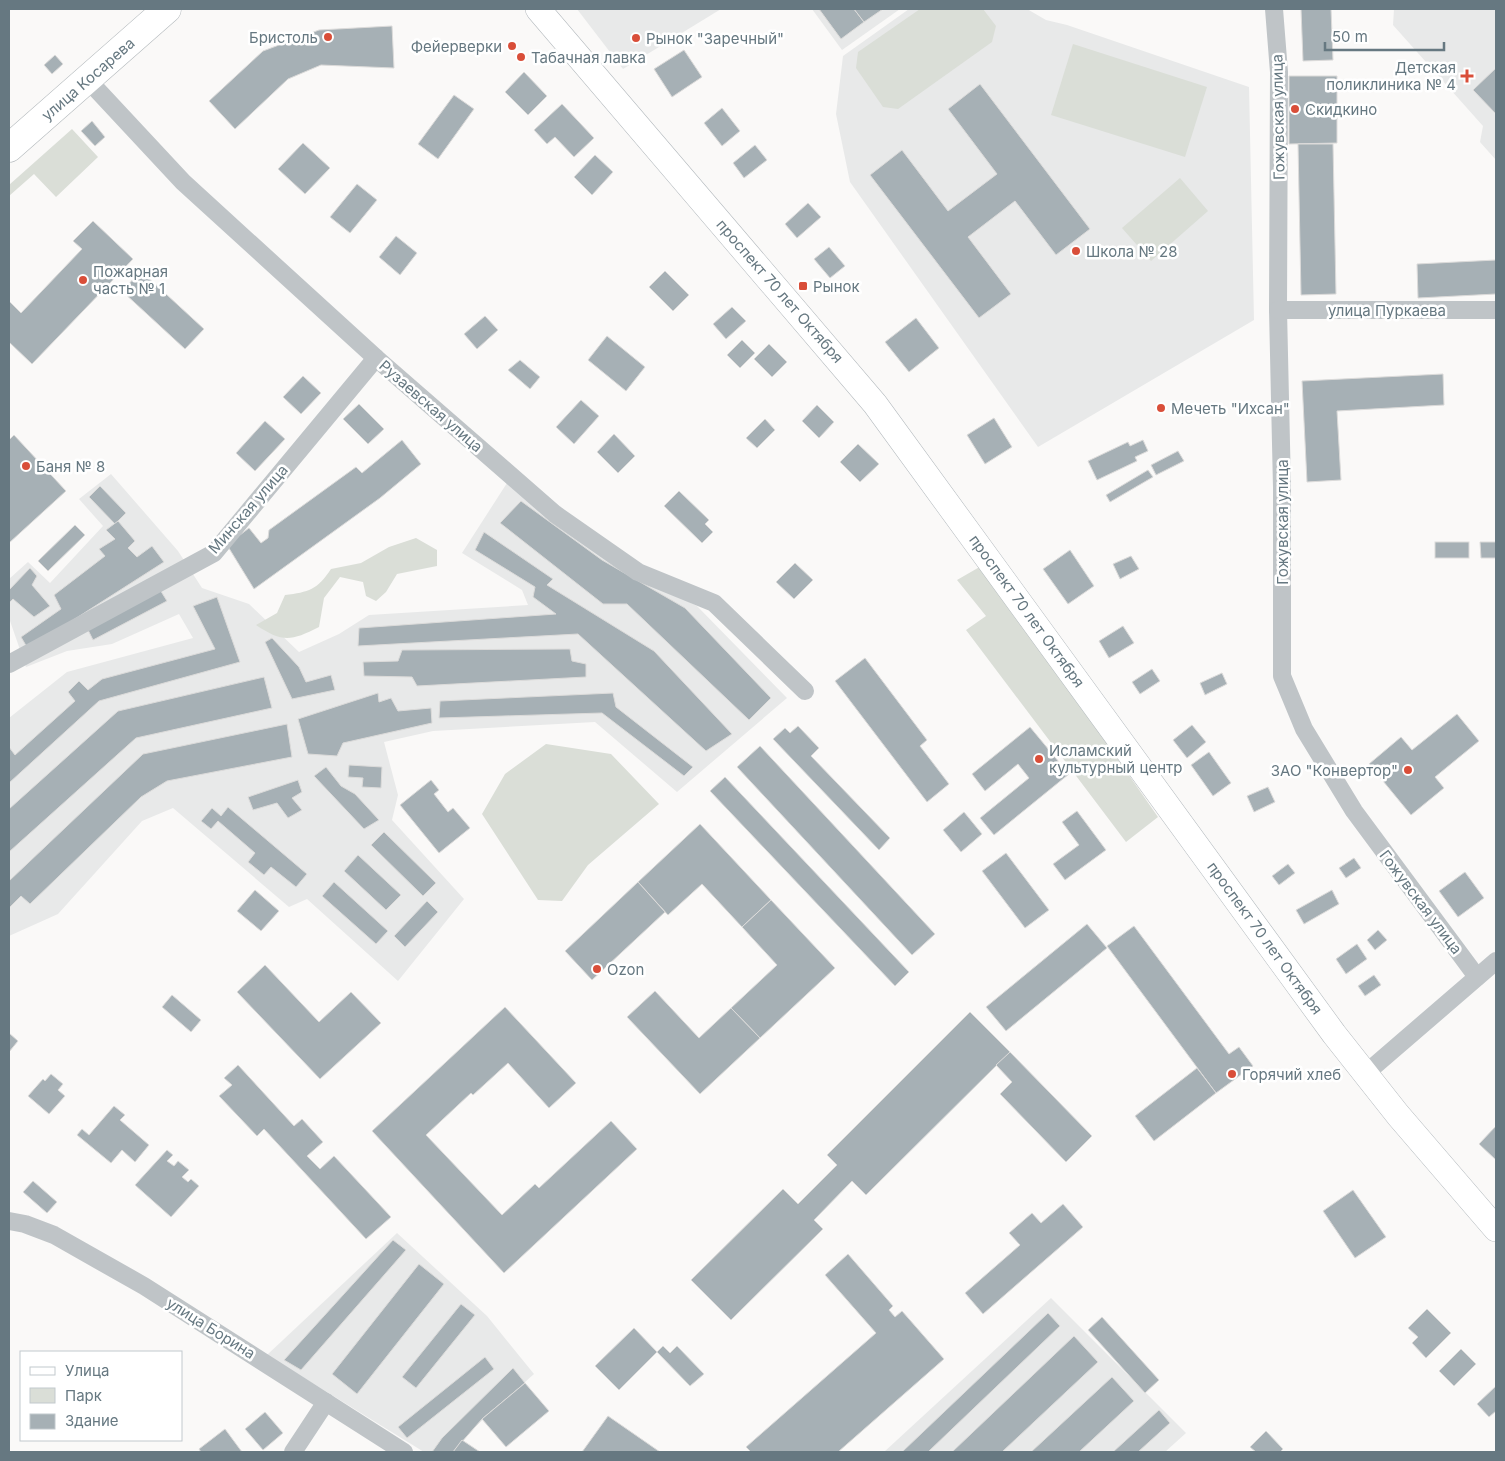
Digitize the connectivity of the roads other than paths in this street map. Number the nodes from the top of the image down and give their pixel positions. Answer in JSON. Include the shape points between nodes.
{"nodes":[{"id":1,"x":167,"y":9,"type":"edge"},
{"id":2,"x":538,"y":9,"type":"edge"},
{"id":3,"x":1274,"y":9,"type":"edge"},
{"id":4,"x":87,"y":79,"type":"junction"},
{"id":5,"x":9,"y":148,"type":"edge"},
{"id":6,"x":1278,"y":310,"type":"junction"},
{"id":7,"x":1496,"y":310,"type":"edge"},
{"id":8,"x":376,"y":358,"type":"junction"},
{"id":9,"x":9,"y":664,"type":"edge"},
{"id":10,"x":805,"y":690,"type":"dead end"},
{"id":11,"x":1496,"y":962,"type":"edge"},
{"id":12,"x":1477,"y":976,"type":"junction"},
{"id":13,"x":1365,"y":1074,"type":"junction"},
{"id":14,"x":9,"y":1221,"type":"edge"},
{"id":15,"x":1496,"y":1229,"type":"edge"},
{"id":16,"x":326,"y":1402,"type":"junction"},
{"id":17,"x":293,"y":1452,"type":"edge"},
{"id":18,"x":404,"y":1452,"type":"edge"}],
"edges":[{"from":1,"to":4,"type":"main road","name":"улица Косарева"},
{"from":2,"to":13,"type":"main road","name":"проспект 70 лет Октября","via":[[875,404]]},
{"from":3,"to":6,"type":"street","name":"Гожувская улица","via":[[1279,72]]},
{"from":4,"to":5,"type":"main road","name":"улица Косарева"},
{"from":4,"to":8,"type":"street","name":"Рузаевская улица","via":[[183,182]]},
{"from":6,"to":7,"type":"street","name":"улица Пуркаева"},
{"from":6,"to":12,"type":"street","name":"Гожувская улица","via":[[1282,676],[1304,729],[1354,811]]},
{"from":8,"to":9,"type":"street","name":"Минская улица","via":[[214,553]]},
{"from":8,"to":10,"type":"street","name":"Рузаевская улица","via":[[555,514],[638,572],[714,603]]},
{"from":11,"to":12,"type":"street"},
{"from":12,"to":13,"type":"street"},
{"from":13,"to":15,"type":"main road","name":"проспект 70 лет Октября"},
{"from":14,"to":16,"type":"street","name":"улица Борина","via":[[54,1235],[144,1286]]},
{"from":16,"to":17,"type":"street"},
{"from":16,"to":18,"type":"street","name":"улица Борина"}]}
